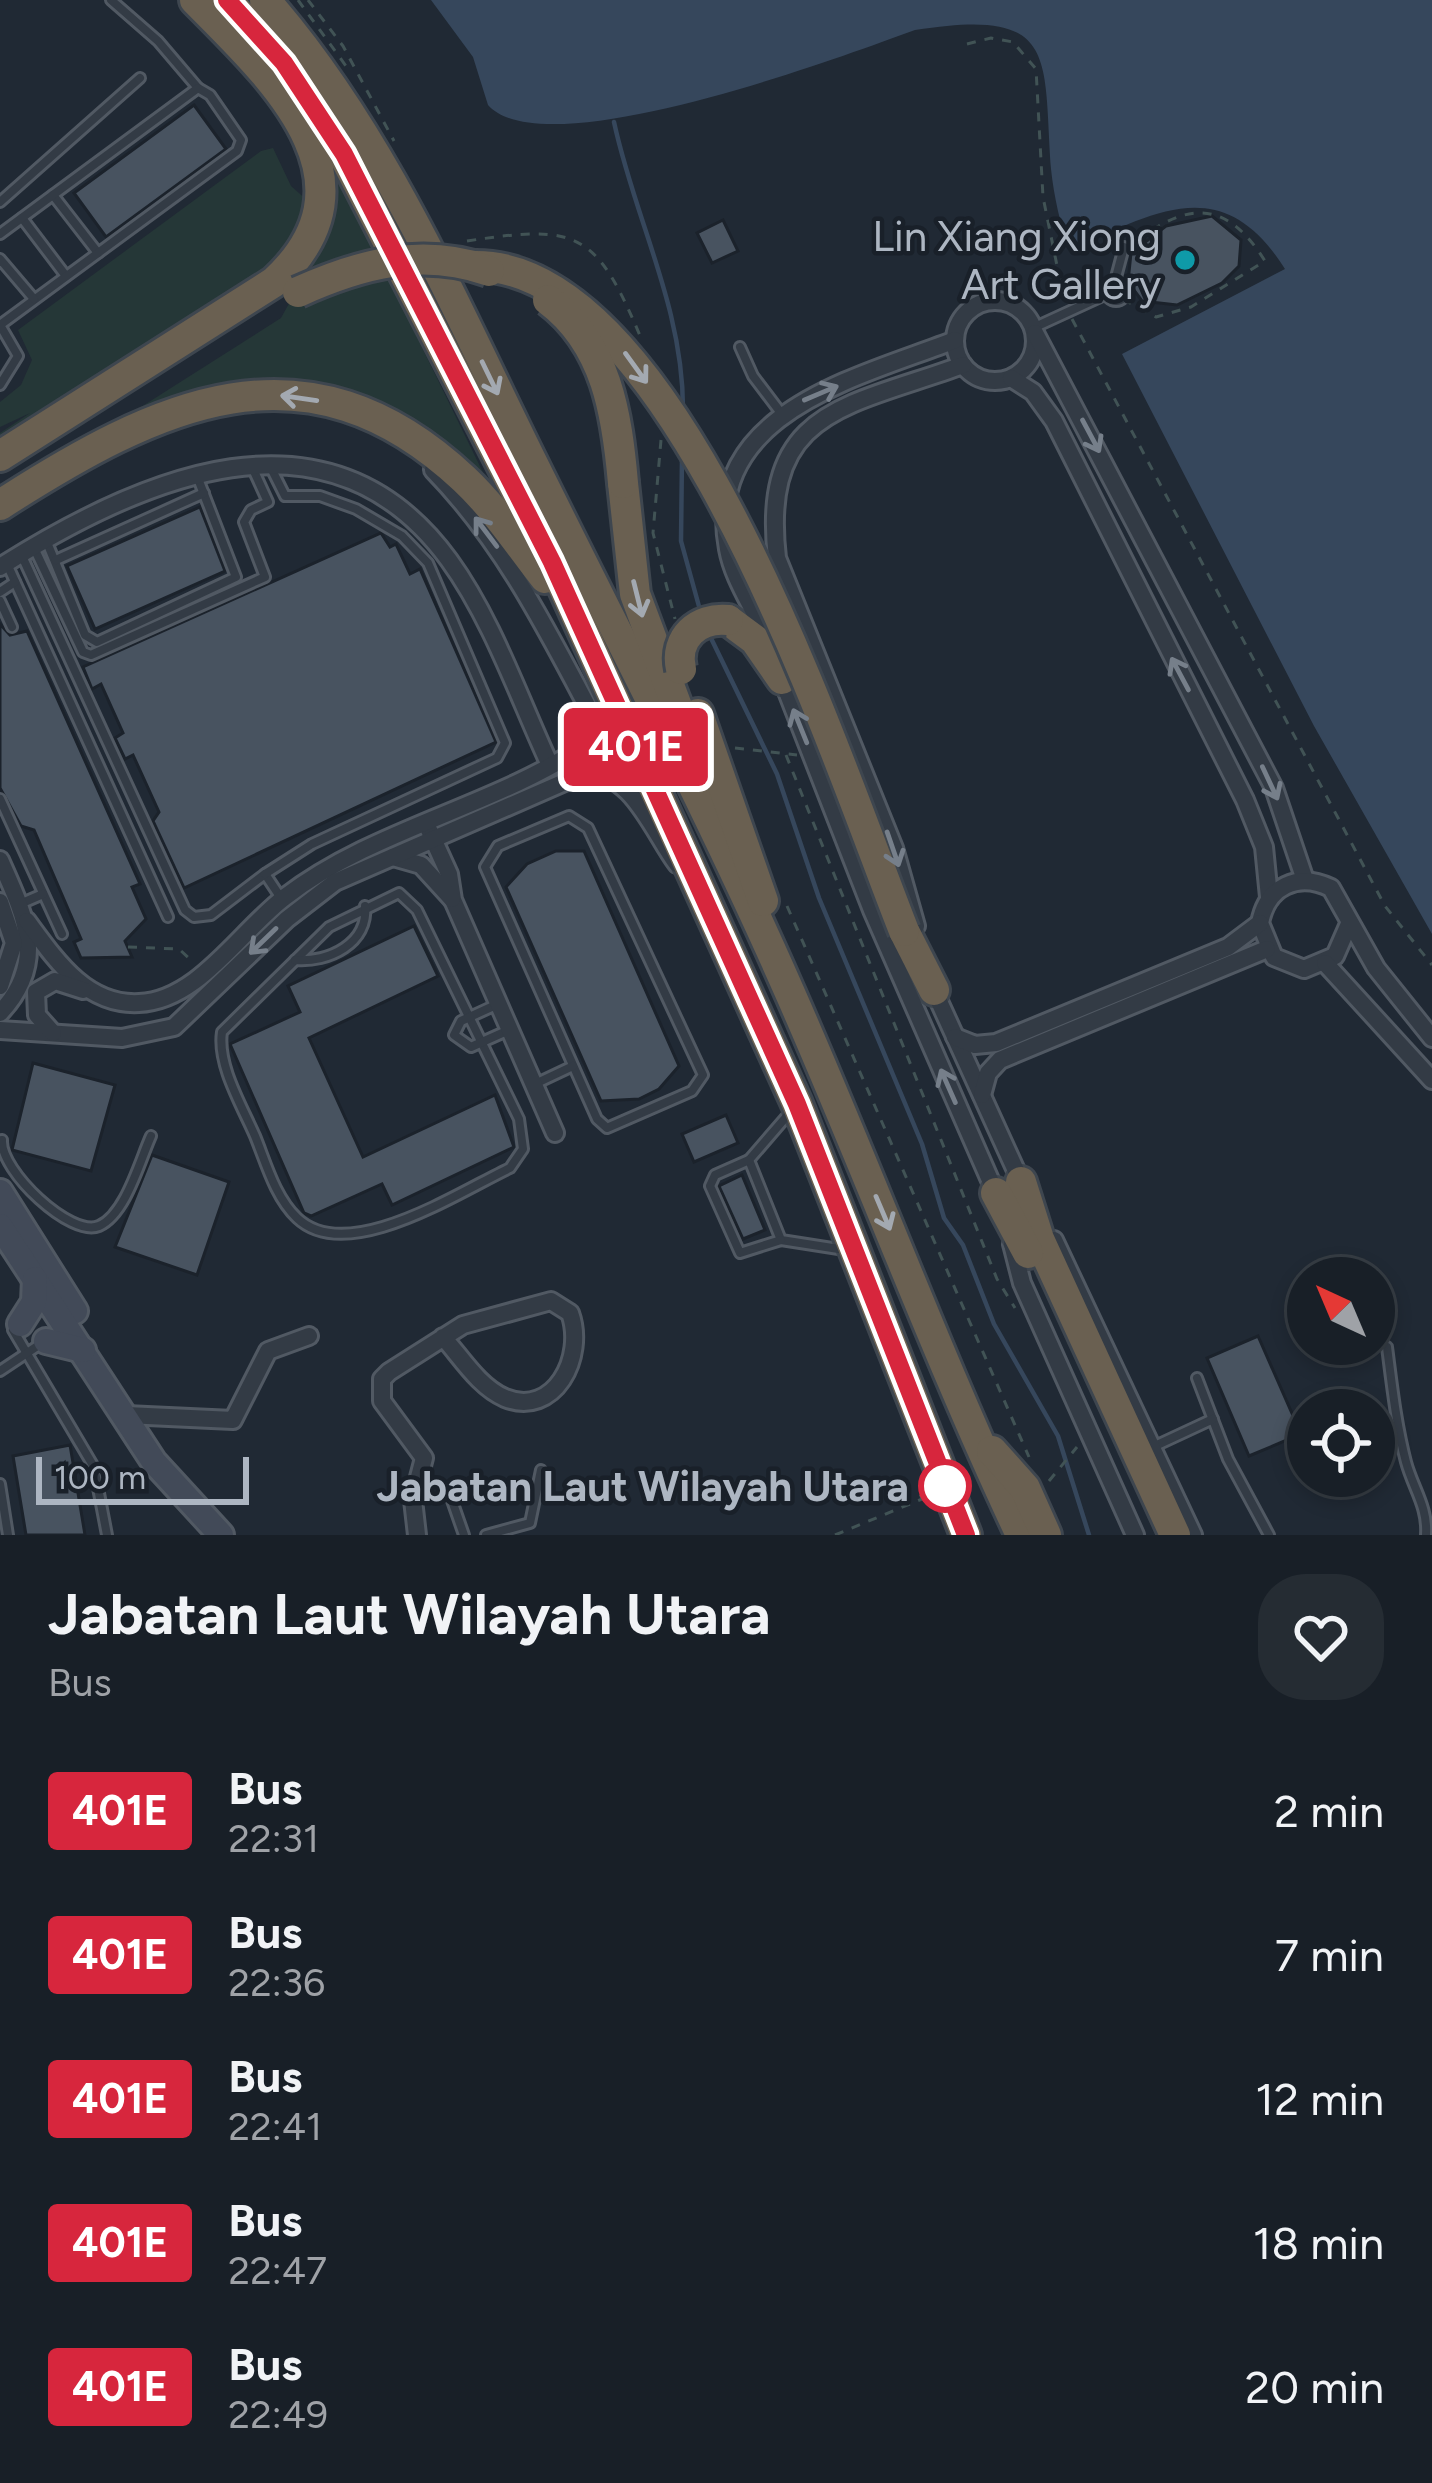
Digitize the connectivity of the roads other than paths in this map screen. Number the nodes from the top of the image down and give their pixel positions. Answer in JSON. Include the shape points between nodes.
{"nodes":[{"id":1,"x":111,"y":0,"type":"edge"},
{"id":2,"x":195,"y":0,"type":"edge"},
{"id":3,"x":227,"y":0,"type":"edge"},
{"id":4,"x":265,"y":0,"type":"edge"},
{"id":5,"x":140,"y":78,"type":"dead end"},
{"id":6,"x":198,"y":88,"type":"junction"},
{"id":7,"x":53,"y":195,"type":"junction"},
{"id":8,"x":0,"y":202,"type":"edge"},
{"id":9,"x":22,"y":218,"type":"junction"},
{"id":10,"x":0,"y":234,"type":"edge"},
{"id":11,"x":1123,"y":250,"type":"road end"},
{"id":12,"x":98,"y":253,"type":"junction"},
{"id":13,"x":469,"y":254,"type":"junction"},
{"id":14,"x":0,"y":259,"type":"edge"},
{"id":15,"x":66,"y":276,"type":"junction"},
{"id":16,"x":1114,"y":281,"type":"junction"},
{"id":17,"x":286,"y":287,"type":"junction"},
{"id":18,"x":1107,"y":294,"type":"junction"},
{"id":19,"x":34,"y":300,"type":"junction"},
{"id":20,"x":1034,"y":331,"type":"junction"},
{"id":21,"x":955,"y":340,"type":"junction"},
{"id":22,"x":740,"y":347,"type":"dead end"},
{"id":23,"x":963,"y":365,"type":"junction"},
{"id":24,"x":1011,"y":378,"type":"junction"},
{"id":25,"x":0,"y":386,"type":"edge"},
{"id":26,"x":361,"y":412,"type":"junction"},
{"id":27,"x":781,"y":413,"type":"junction"},
{"id":28,"x":0,"y":456,"type":"edge"},
{"id":29,"x":260,"y":465,"type":"junction"},
{"id":30,"x":0,"y":474,"type":"edge"},
{"id":31,"x":196,"y":474,"type":"junction"},
{"id":32,"x":204,"y":493,"type":"junction"},
{"id":33,"x":0,"y":505,"type":"edge"},
{"id":34,"x":21,"y":554,"type":"edge"},
{"id":35,"x":777,"y":558,"type":"junction"},
{"id":36,"x":56,"y":560,"type":"junction"},
{"id":37,"x":736,"y":577,"type":"junction"},
{"id":38,"x":15,"y":582,"type":"junction"},
{"id":39,"x":0,"y":592,"type":"edge"},
{"id":40,"x":0,"y":601,"type":"edge"},
{"id":41,"x":579,"y":620,"type":"junction"},
{"id":42,"x":12,"y":627,"type":"dead end"},
{"id":43,"x":782,"y":679,"type":"junction"},
{"id":44,"x":550,"y":765,"type":"junction"},
{"id":45,"x":0,"y":799,"type":"edge"},
{"id":46,"x":430,"y":831,"type":"junction"},
{"id":47,"x":390,"y":857,"type":"junction"},
{"id":48,"x":0,"y":860,"type":"edge"},
{"id":49,"x":265,"y":874,"type":"junction"},
{"id":50,"x":1305,"y":880,"type":"junction"},
{"id":51,"x":701,"y":892,"type":"junction"},
{"id":52,"x":44,"y":894,"type":"junction"},
{"id":53,"x":1269,"y":897,"type":"junction"},
{"id":54,"x":282,"y":899,"type":"junction"},
{"id":55,"x":453,"y":900,"type":"junction"},
{"id":56,"x":0,"y":902,"type":"edge"},
{"id":57,"x":365,"y":906,"type":"junction"},
{"id":58,"x":24,"y":913,"type":"junction"},
{"id":59,"x":168,"y":917,"type":"dead end"},
{"id":60,"x":1260,"y":923,"type":"junction"},
{"id":61,"x":1349,"y":924,"type":"junction"},
{"id":62,"x":62,"y":934,"type":"dead end"},
{"id":63,"x":776,"y":941,"type":"junction"},
{"id":64,"x":1267,"y":949,"type":"junction"},
{"id":65,"x":293,"y":960,"type":"junction"},
{"id":66,"x":1325,"y":964,"type":"junction"},
{"id":67,"x":4,"y":980,"type":"edge"},
{"id":68,"x":788,"y":989,"type":"junction"},
{"id":69,"x":934,"y":990,"type":"junction"},
{"id":70,"x":102,"y":998,"type":"junction"},
{"id":71,"x":500,"y":1003,"type":"junction"},
{"id":72,"x":0,"y":1013,"type":"edge"},
{"id":73,"x":469,"y":1017,"type":"junction"},
{"id":74,"x":512,"y":1029,"type":"junction"},
{"id":75,"x":0,"y":1030,"type":"edge"},
{"id":76,"x":54,"y":1033,"type":"junction"},
{"id":77,"x":955,"y":1037,"type":"junction"},
{"id":78,"x":1432,"y":1038,"type":"edge"},
{"id":79,"x":480,"y":1043,"type":"junction"},
{"id":80,"x":573,"y":1066,"type":"junction"},
{"id":81,"x":1432,"y":1080,"type":"edge"},
{"id":82,"x":536,"y":1084,"type":"junction"},
{"id":83,"x":982,"y":1095,"type":"junction"},
{"id":84,"x":797,"y":1104,"type":"junction"},
{"id":85,"x":555,"y":1133,"type":"dead end"},
{"id":86,"x":152,"y":1136,"type":"dead end"},
{"id":87,"x":2,"y":1140,"type":"edge"},
{"id":88,"x":748,"y":1160,"type":"junction"},
{"id":89,"x":3,"y":1168,"type":"edge"},
{"id":90,"x":1008,"y":1188,"type":"junction"},
{"id":91,"x":4,"y":1190,"type":"edge"},
{"id":92,"x":0,"y":1226,"type":"edge"},
{"id":93,"x":781,"y":1240,"type":"junction"},
{"id":94,"x":1032,"y":1242,"type":"junction"},
{"id":95,"x":853,"y":1252,"type":"junction"},
{"id":96,"x":35,"y":1279,"type":"junction"},
{"id":97,"x":67,"y":1311,"type":"junction"},
{"id":98,"x":11,"y":1330,"type":"edge"},
{"id":99,"x":309,"y":1336,"type":"dead end"},
{"id":100,"x":443,"y":1337,"type":"junction"},
{"id":101,"x":37,"y":1347,"type":"junction"},
{"id":102,"x":83,"y":1349,"type":"junction"},
{"id":103,"x":1391,"y":1365,"type":"edge"},
{"id":104,"x":0,"y":1371,"type":"edge"},
{"id":105,"x":1197,"y":1378,"type":"dead end"},
{"id":106,"x":108,"y":1384,"type":"junction"},
{"id":107,"x":126,"y":1414,"type":"junction"},
{"id":108,"x":1213,"y":1419,"type":"junction"},
{"id":109,"x":971,"y":1429,"type":"junction"},
{"id":110,"x":1153,"y":1447,"type":"junction"},
{"id":111,"x":541,"y":1470,"type":"dead end"},
{"id":112,"x":0,"y":1484,"type":"edge"},
{"id":113,"x":449,"y":1492,"type":"dead end"},
{"id":114,"x":8,"y":1535,"type":"edge"},
{"id":115,"x":107,"y":1535,"type":"edge"},
{"id":116,"x":221,"y":1535,"type":"edge"},
{"id":117,"x":417,"y":1535,"type":"edge"},
{"id":118,"x":464,"y":1535,"type":"edge"},
{"id":119,"x":486,"y":1535,"type":"edge"},
{"id":120,"x":966,"y":1535,"type":"edge"},
{"id":121,"x":1021,"y":1535,"type":"edge"},
{"id":122,"x":1046,"y":1535,"type":"edge"},
{"id":123,"x":1136,"y":1535,"type":"edge"},
{"id":124,"x":1162,"y":1535,"type":"edge"},
{"id":125,"x":1175,"y":1535,"type":"edge"},
{"id":126,"x":1193,"y":1535,"type":"edge"},
{"id":127,"x":1269,"y":1535,"type":"edge"},
{"id":128,"x":1426,"y":1535,"type":"edge"}],
"edges":[{"from":1,"to":6,"type":"lane"},
{"from":2,"to":17,"type":"highway","via":[[286,103],[318,161],[318,220]]},
{"from":3,"to":41,"type":"highway","via":[[284,63],[344,154]]},
{"from":4,"to":68,"type":"highway","one_way":true,"via":[[326,79],[439,273]]},
{"from":5,"to":8,"type":"lane"},
{"from":6,"to":7,"type":"lane"},
{"from":6,"to":12,"type":"lane","via":[[242,147]]},
{"from":7,"to":9,"type":"lane"},
{"from":7,"to":12,"type":"lane"},
{"from":9,"to":10,"type":"lane"},
{"from":9,"to":15,"type":"lane"},
{"from":11,"to":16,"type":"lane"},
{"from":12,"to":15,"type":"lane"},
{"from":13,"to":17,"type":"highway","bridge":true,"via":[[390,260]]},
{"from":13,"to":63,"type":"highway","one_way":true,"bridge":true,"via":[[554,305],[591,349],[614,409],[643,621]]},
{"from":13,"to":69,"type":"highway","one_way":true,"bridge":true,"via":[[525,272],[595,318],[705,468],[785,633]]},
{"from":14,"to":19,"type":"lane"},
{"from":15,"to":19,"type":"lane"},
{"from":16,"to":18,"type":"lane"},
{"from":16,"to":18,"type":"lane","via":[[1125,286],[1123,298]]},
{"from":17,"to":28,"type":"highway"},
{"from":17,"to":30,"type":"highway"},
{"from":18,"to":20,"type":"lane"},
{"from":19,"to":25,"type":"lane","via":[[0,325],[18,356]]},
{"from":20,"to":21,"type":"street","via":[[1012,303],[986,301],[964,315]]},
{"from":20,"to":24,"type":"street","via":[[1031,359]]},
{"from":20,"to":50,"type":"street","one_way":true,"via":[[1274,788]]},
{"from":21,"to":23,"type":"street"},
{"from":27,"to":21,"type":"street","one_way":true},
{"from":22,"to":27,"type":"lane"},
{"from":23,"to":24,"type":"street","via":[[985,380]]},
{"from":23,"to":35,"type":"street","via":[[834,412],[802,435],[774,487]]},
{"from":53,"to":24,"type":"street","one_way":true,"via":[[1264,847],[1246,800],[1054,421]]},
{"from":26,"to":33,"type":"highway","one_way":true,"via":[[278,395],[209,401],[136,426]]},
{"from":26,"to":41,"type":"highway","via":[[463,478]]},
{"from":44,"to":26,"type":"street","one_way":true,"via":[[587,744],[594,721],[523,585],[453,491]]},
{"from":27,"to":37,"type":"street","via":[[748,450],[728,498],[725,533]]},
{"from":29,"to":31,"type":"street"},
{"from":29,"to":34,"type":"lane","via":[[268,502],[244,516],[266,571],[258,584],[91,655]]},
{"from":29,"to":44,"type":"street","via":[[301,466],[356,482],[437,544],[463,581]]},
{"from":29,"to":49,"type":"lane","via":[[285,496],[338,501],[402,536],[438,578],[506,743],[497,758]]},
{"from":31,"to":32,"type":"lane"},
{"from":31,"to":34,"type":"street","via":[[114,503]]},
{"from":32,"to":36,"type":"lane"},
{"from":32,"to":36,"type":"lane","via":[[236,577],[98,641],[86,635]]},
{"from":34,"to":36,"type":"lane"},
{"from":34,"to":38,"type":"lane"},
{"from":34,"to":49,"type":"lane","via":[[185,910],[211,915]]},
{"from":35,"to":37,"type":"street","via":[[753,555]]},
{"from":35,"to":69,"type":"street","one_way":true,"via":[[894,848]]},
{"from":37,"to":43,"type":"street"},
{"from":38,"to":39,"type":"lane"},
{"from":38,"to":59,"type":"lane"},
{"from":40,"to":42,"type":"lane"},
{"from":41,"to":51,"type":"highway"},
{"from":43,"to":63,"type":"highway","bridge":true,"via":[[755,640],[728,620],[690,631],[678,652]]},
{"from":90,"to":43,"type":"street","one_way":true,"via":[[872,910]]},
{"from":44,"to":46,"type":"street"},
{"from":45,"to":52,"type":"lane"},
{"from":46,"to":47,"type":"street"},
{"from":46,"to":51,"type":"street","via":[[597,772],[629,792]]},
{"from":46,"to":54,"type":"street","via":[[332,866]]},
{"from":46,"to":55,"type":"street"},
{"from":47,"to":55,"type":"street","via":[[421,865]]},
{"from":47,"to":76,"type":"street","one_way":true,"via":[[309,900],[174,1027],[122,1038]]},
{"from":48,"to":58,"type":"street"},
{"from":49,"to":54,"type":"lane"},
{"from":50,"to":53,"type":"street"},
{"from":50,"to":61,"type":"street","via":[[1331,888]]},
{"from":51,"to":84,"type":"highway"},
{"from":52,"to":58,"type":"lane"},
{"from":52,"to":62,"type":"lane"},
{"from":53,"to":60,"type":"street"},
{"from":54,"to":70,"type":"street","via":[[170,997]]},
{"from":55,"to":71,"type":"street"},
{"from":56,"to":67,"type":"street","via":[[14,943]]},
{"from":57,"to":65,"type":"lane"},
{"from":57,"to":65,"type":"lane","via":[[352,944]]},
{"from":57,"to":73,"type":"lane","via":[[390,894],[412,901]]},
{"from":58,"to":70,"type":"street","via":[[58,964]]},
{"from":58,"to":72,"type":"street","via":[[28,965]]},
{"from":60,"to":64,"type":"street"},
{"from":60,"to":77,"type":"street","via":[[1228,946],[996,1043]]},
{"from":61,"to":66,"type":"street","via":[[1343,947]]},
{"from":61,"to":78,"type":"street"},
{"from":63,"to":68,"type":"highway"},
{"from":64,"to":66,"type":"street","via":[[1293,968]]},
{"from":64,"to":83,"type":"street","via":[[1000,1060]]},
{"from":65,"to":79,"type":"lane","via":[[230,1018],[220,1046],[280,1196],[313,1230],[383,1228],[518,1160],[524,1134]]},
{"from":66,"to":81,"type":"street"},
{"from":68,"to":109,"type":"highway","one_way":true},
{"from":69,"to":77,"type":"street"},
{"from":70,"to":76,"type":"street","via":[[44,984],[34,1008]]},
{"from":71,"to":73,"type":"lane"},
{"from":71,"to":74,"type":"street"},
{"from":73,"to":79,"type":"lane"},
{"from":73,"to":79,"type":"lane","via":[[454,1035],[461,1045]]},
{"from":74,"to":79,"type":"lane"},
{"from":74,"to":82,"type":"street"},
{"from":75,"to":76,"type":"street"},
{"from":77,"to":83,"type":"street"},
{"from":80,"to":80,"type":"lane","via":[[485,867],[498,846],[564,816],[588,828],[702,1082],[607,1129]]},
{"from":80,"to":82,"type":"lane"},
{"from":82,"to":85,"type":"street"},
{"from":83,"to":90,"type":"street"},
{"from":84,"to":88,"type":"lane"},
{"from":84,"to":95,"type":"highway"},
{"from":86,"to":91,"type":"lane","via":[[112,1216],[98,1226],[82,1228]]},
{"from":87,"to":89,"type":"lane"},
{"from":88,"to":93,"type":"lane"},
{"from":88,"to":93,"type":"lane","via":[[715,1174],[710,1186],[740,1252]]},
{"from":89,"to":91,"type":"lane"},
{"from":90,"to":94,"type":"highway"},
{"from":90,"to":110,"type":"street","via":[[1082,1289]]},
{"from":90,"to":123,"type":"street","via":[[1022,1282]]},
{"from":91,"to":97,"type":"street"},
{"from":92,"to":96,"type":"street"},
{"from":93,"to":95,"type":"lane"},
{"from":94,"to":124,"type":"highway"},
{"from":94,"to":125,"type":"highway"},
{"from":95,"to":120,"type":"highway"},
{"from":96,"to":97,"type":"street"},
{"from":96,"to":98,"type":"street","via":[[34,1302]]},
{"from":97,"to":98,"type":"lane"},
{"from":97,"to":101,"type":"lane"},
{"from":97,"to":102,"type":"street"},
{"from":97,"to":106,"type":"street"},
{"from":98,"to":101,"type":"lane"},
{"from":99,"to":107,"type":"street","via":[[268,1351],[233,1420]]},
{"from":100,"to":100,"type":"street","via":[[550,1301],[570,1313],[577,1347],[562,1379],[517,1401],[484,1384]]},
{"from":100,"to":117,"type":"street","via":[[378,1386],[424,1458],[412,1500]]},
{"from":101,"to":102,"type":"street"},
{"from":101,"to":104,"type":"lane"},
{"from":101,"to":115,"type":"lane","via":[[94,1467]]},
{"from":102,"to":106,"type":"street"},
{"from":103,"to":128,"type":"lane"},
{"from":105,"to":108,"type":"lane"},
{"from":106,"to":107,"type":"street"},
{"from":107,"to":116,"type":"street","via":[[154,1462]]},
{"from":108,"to":110,"type":"lane"},
{"from":108,"to":127,"type":"lane"},
{"from":109,"to":121,"type":"highway"},
{"from":109,"to":122,"type":"highway","via":[[1025,1488]]},
{"from":110,"to":126,"type":"street"},
{"from":111,"to":119,"type":"lane","via":[[530,1523]]},
{"from":112,"to":114,"type":"lane"},
{"from":113,"to":118,"type":"lane"}]}
